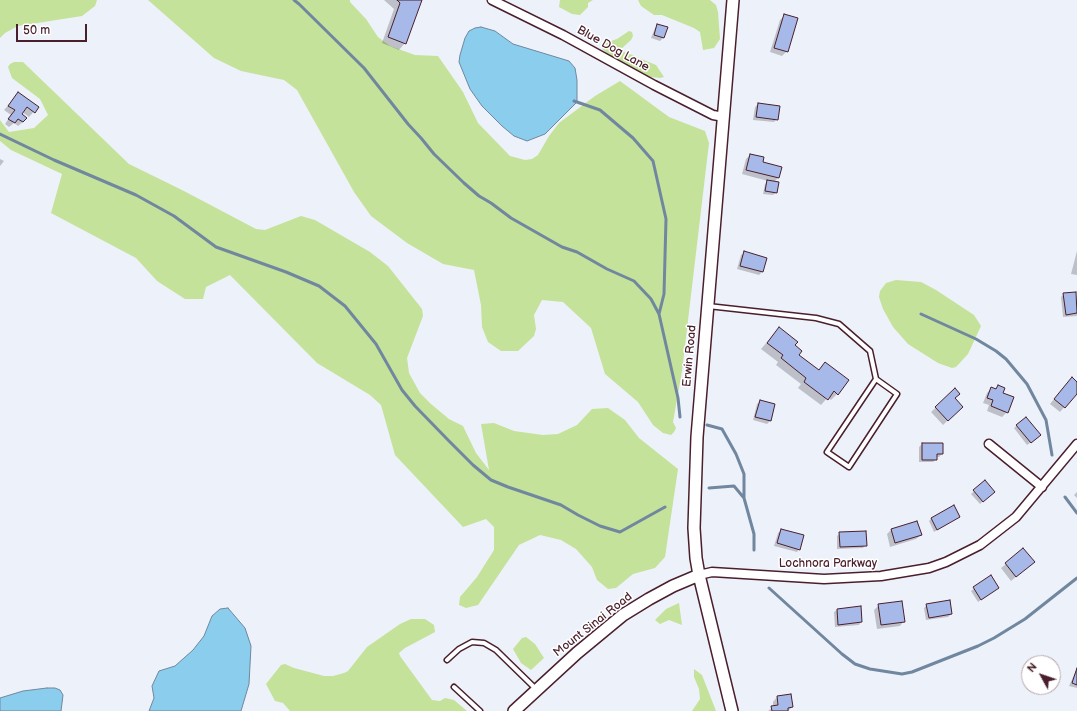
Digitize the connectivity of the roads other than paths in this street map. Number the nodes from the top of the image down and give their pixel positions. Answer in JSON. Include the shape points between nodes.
{"nodes":[{"id":1,"x":492,"y":0,"type":"edge"},
{"id":2,"x":733,"y":0,"type":"edge"},
{"id":3,"x":724,"y":117,"type":"junction"},
{"id":4,"x":708,"y":306,"type":"junction"},
{"id":5,"x":876,"y":379,"type":"junction"},
{"id":6,"x":989,"y":444,"type":"dead end"},
{"id":7,"x":1077,"y":444,"type":"edge"},
{"id":8,"x":1042,"y":486,"type":"junction"},
{"id":9,"x":699,"y":575,"type":"junction"},
{"id":10,"x":447,"y":660,"type":"dead end"},
{"id":11,"x":454,"y":688,"type":"dead end"},
{"id":12,"x":536,"y":689,"type":"junction"},
{"id":13,"x":480,"y":711,"type":"edge"},
{"id":14,"x":514,"y":711,"type":"edge"},
{"id":15,"x":732,"y":711,"type":"edge"}],
"edges":[{"from":1,"to":3,"type":"street","name":"Blue Dog Lane","via":[[713,115]]},
{"from":2,"to":3,"type":"main road","name":"Erwin Road"},
{"from":3,"to":4,"type":"main road","name":"Erwin Road"},
{"from":4,"to":5,"type":"lane","via":[[816,318],[839,324],[870,350]]},
{"from":4,"to":9,"type":"main road","name":"Erwin Road","via":[[695,476],[695,544]]},
{"from":5,"to":5,"type":"lane","via":[[827,452],[849,467],[897,394]]},
{"from":6,"to":8,"type":"street"},
{"from":7,"to":8,"type":"street","name":"Lochnora Parkway"},
{"from":8,"to":9,"type":"street","name":"Lochnora Parkway","via":[[1016,517],[980,545],[929,568],[881,576],[824,579],[712,572]]},
{"from":9,"to":12,"type":"main road","name":"Mount Sinai Road","via":[[648,599],[623,616]]},
{"from":9,"to":15,"type":"main road","name":"Erwin Road"},
{"from":10,"to":12,"type":"lane","via":[[472,642],[484,643],[496,650]]},
{"from":11,"to":13,"type":"lane"},
{"from":12,"to":14,"type":"main road","name":"Mount Sinai Road"}]}
